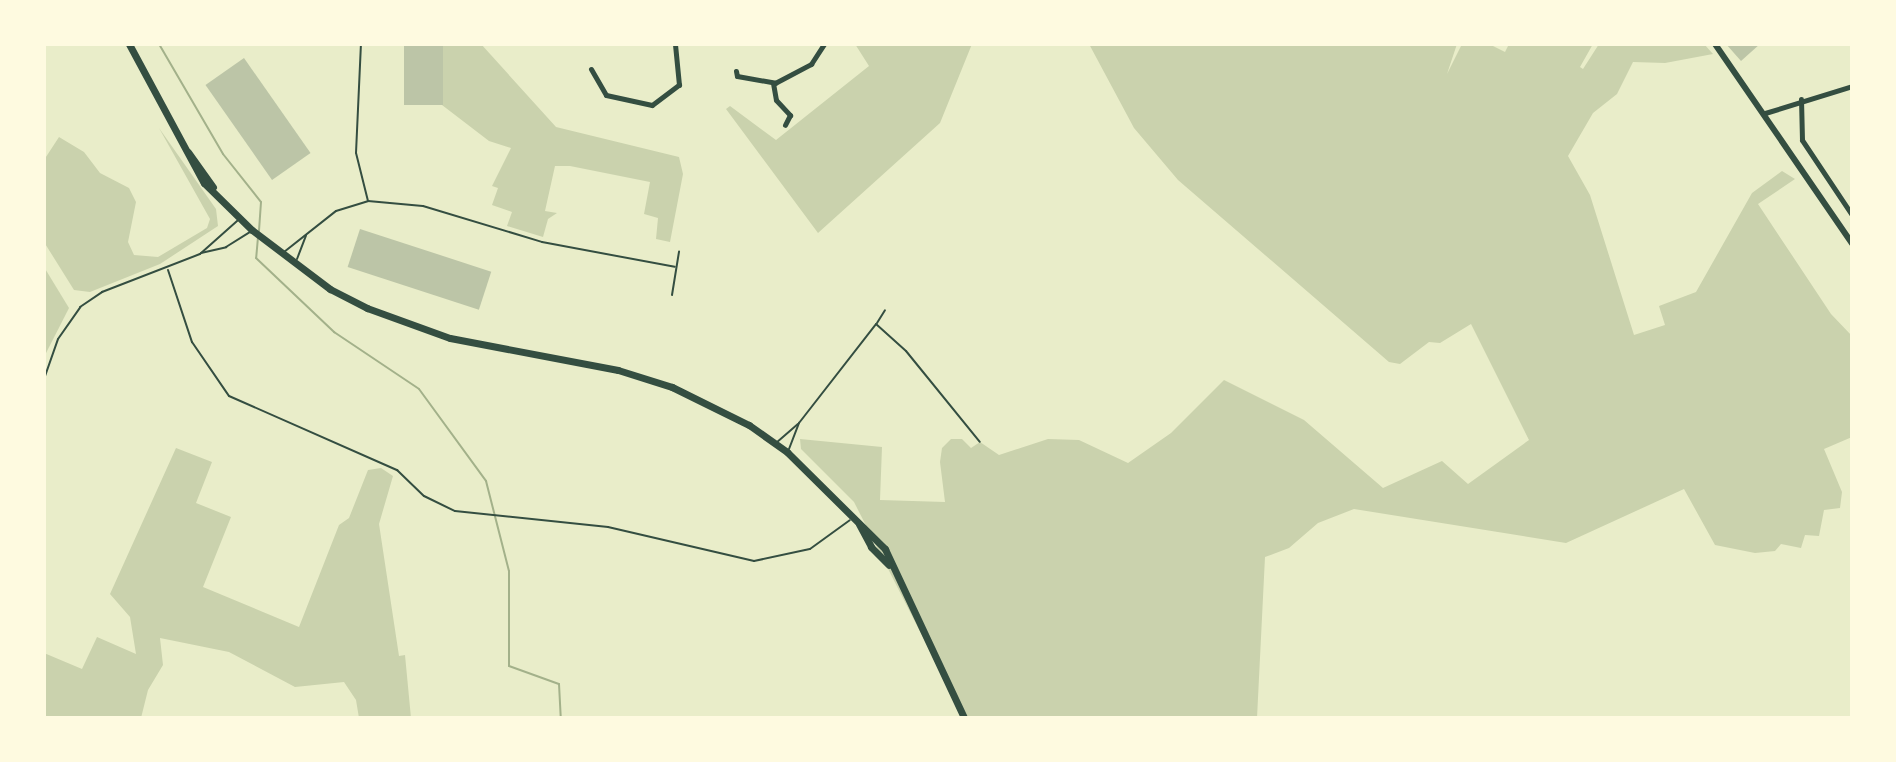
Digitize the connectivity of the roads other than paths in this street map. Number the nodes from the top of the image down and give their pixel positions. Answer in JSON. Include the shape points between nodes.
{"nodes":[{"id":1,"x":129,"y":44,"type":"edge"},
{"id":2,"x":361,"y":44,"type":"edge"},
{"id":3,"x":675,"y":44,"type":"edge"},
{"id":4,"x":824,"y":44,"type":"edge"},
{"id":5,"x":1715,"y":44,"type":"edge"},
{"id":6,"x":591,"y":69,"type":"dead end"},
{"id":7,"x":736,"y":71,"type":"dead end"},
{"id":8,"x":773,"y":83,"type":"junction"},
{"id":9,"x":1852,"y":86,"type":"edge"},
{"id":10,"x":1801,"y":99,"type":"junction"},
{"id":11,"x":1765,"y":113,"type":"junction"},
{"id":12,"x":785,"y":125,"type":"dead end"},
{"id":13,"x":368,"y":201,"type":"junction"},
{"id":14,"x":1852,"y":215,"type":"edge"},
{"id":15,"x":240,"y":217,"type":"junction"},
{"id":16,"x":252,"y":230,"type":"junction"},
{"id":17,"x":1850,"y":233,"type":"edge"},
{"id":18,"x":307,"y":235,"type":"junction"},
{"id":19,"x":1852,"y":243,"type":"edge"},
{"id":20,"x":679,"y":252,"type":"dead end"},
{"id":21,"x":200,"y":254,"type":"junction"},
{"id":22,"x":282,"y":254,"type":"junction"},
{"id":23,"x":294,"y":264,"type":"junction"},
{"id":24,"x":675,"y":267,"type":"junction"},
{"id":25,"x":168,"y":270,"type":"junction"},
{"id":26,"x":672,"y":295,"type":"dead end"},
{"id":27,"x":885,"y":310,"type":"dead end"},
{"id":28,"x":876,"y":324,"type":"junction"},
{"id":29,"x":44,"y":379,"type":"edge"},
{"id":30,"x":799,"y":423,"type":"junction"},
{"id":31,"x":980,"y":442,"type":"dead end"},
{"id":32,"x":776,"y":443,"type":"junction"},
{"id":33,"x":787,"y":452,"type":"junction"},
{"id":34,"x":856,"y":520,"type":"junction"},
{"id":35,"x":964,"y":718,"type":"edge"}],
"edges":[{"from":1,"to":15,"type":"main road","via":[[197,174]]},
{"from":2,"to":13,"type":"lane","via":[[356,153]]},
{"from":3,"to":6,"type":"street","via":[[681,63],[679,85],[652,105],[606,95]]},
{"from":4,"to":8,"type":"street","via":[[811,64]]},
{"from":5,"to":11,"type":"street"},
{"from":7,"to":8,"type":"street","via":[[737,76]]},
{"from":8,"to":12,"type":"street","via":[[776,100],[790,115]]},
{"from":9,"to":10,"type":"street"},
{"from":10,"to":11,"type":"street"},
{"from":10,"to":14,"type":"street","via":[[1802,140]]},
{"from":11,"to":17,"type":"street"},
{"from":13,"to":18,"type":"lane","via":[[336,211]]},
{"from":13,"to":24,"type":"lane","via":[[423,206],[542,242]]},
{"from":15,"to":16,"type":"main road"},
{"from":15,"to":21,"type":"lane"},
{"from":16,"to":21,"type":"lane","via":[[226,247]]},
{"from":16,"to":22,"type":"main road"},
{"from":17,"to":19,"type":"street"},
{"from":18,"to":22,"type":"lane"},
{"from":18,"to":23,"type":"lane"},
{"from":20,"to":24,"type":"lane"},
{"from":21,"to":25,"type":"lane"},
{"from":22,"to":23,"type":"main road"},
{"from":23,"to":32,"type":"main road","via":[[367,308],[410,326],[672,387]]},
{"from":24,"to":26,"type":"lane"},
{"from":25,"to":29,"type":"lane","via":[[102,292],[80,307],[58,339]]},
{"from":25,"to":34,"type":"lane","via":[[192,342],[229,396],[397,470],[424,496],[455,511],[608,527],[754,561],[810,549]]},
{"from":27,"to":28,"type":"lane"},
{"from":28,"to":30,"type":"lane"},
{"from":28,"to":31,"type":"lane","via":[[906,351]]},
{"from":30,"to":32,"type":"lane"},
{"from":30,"to":33,"type":"lane"},
{"from":32,"to":33,"type":"main road"},
{"from":33,"to":34,"type":"main road"},
{"from":34,"to":35,"type":"main road","via":[[871,547],[890,565]]}]}
